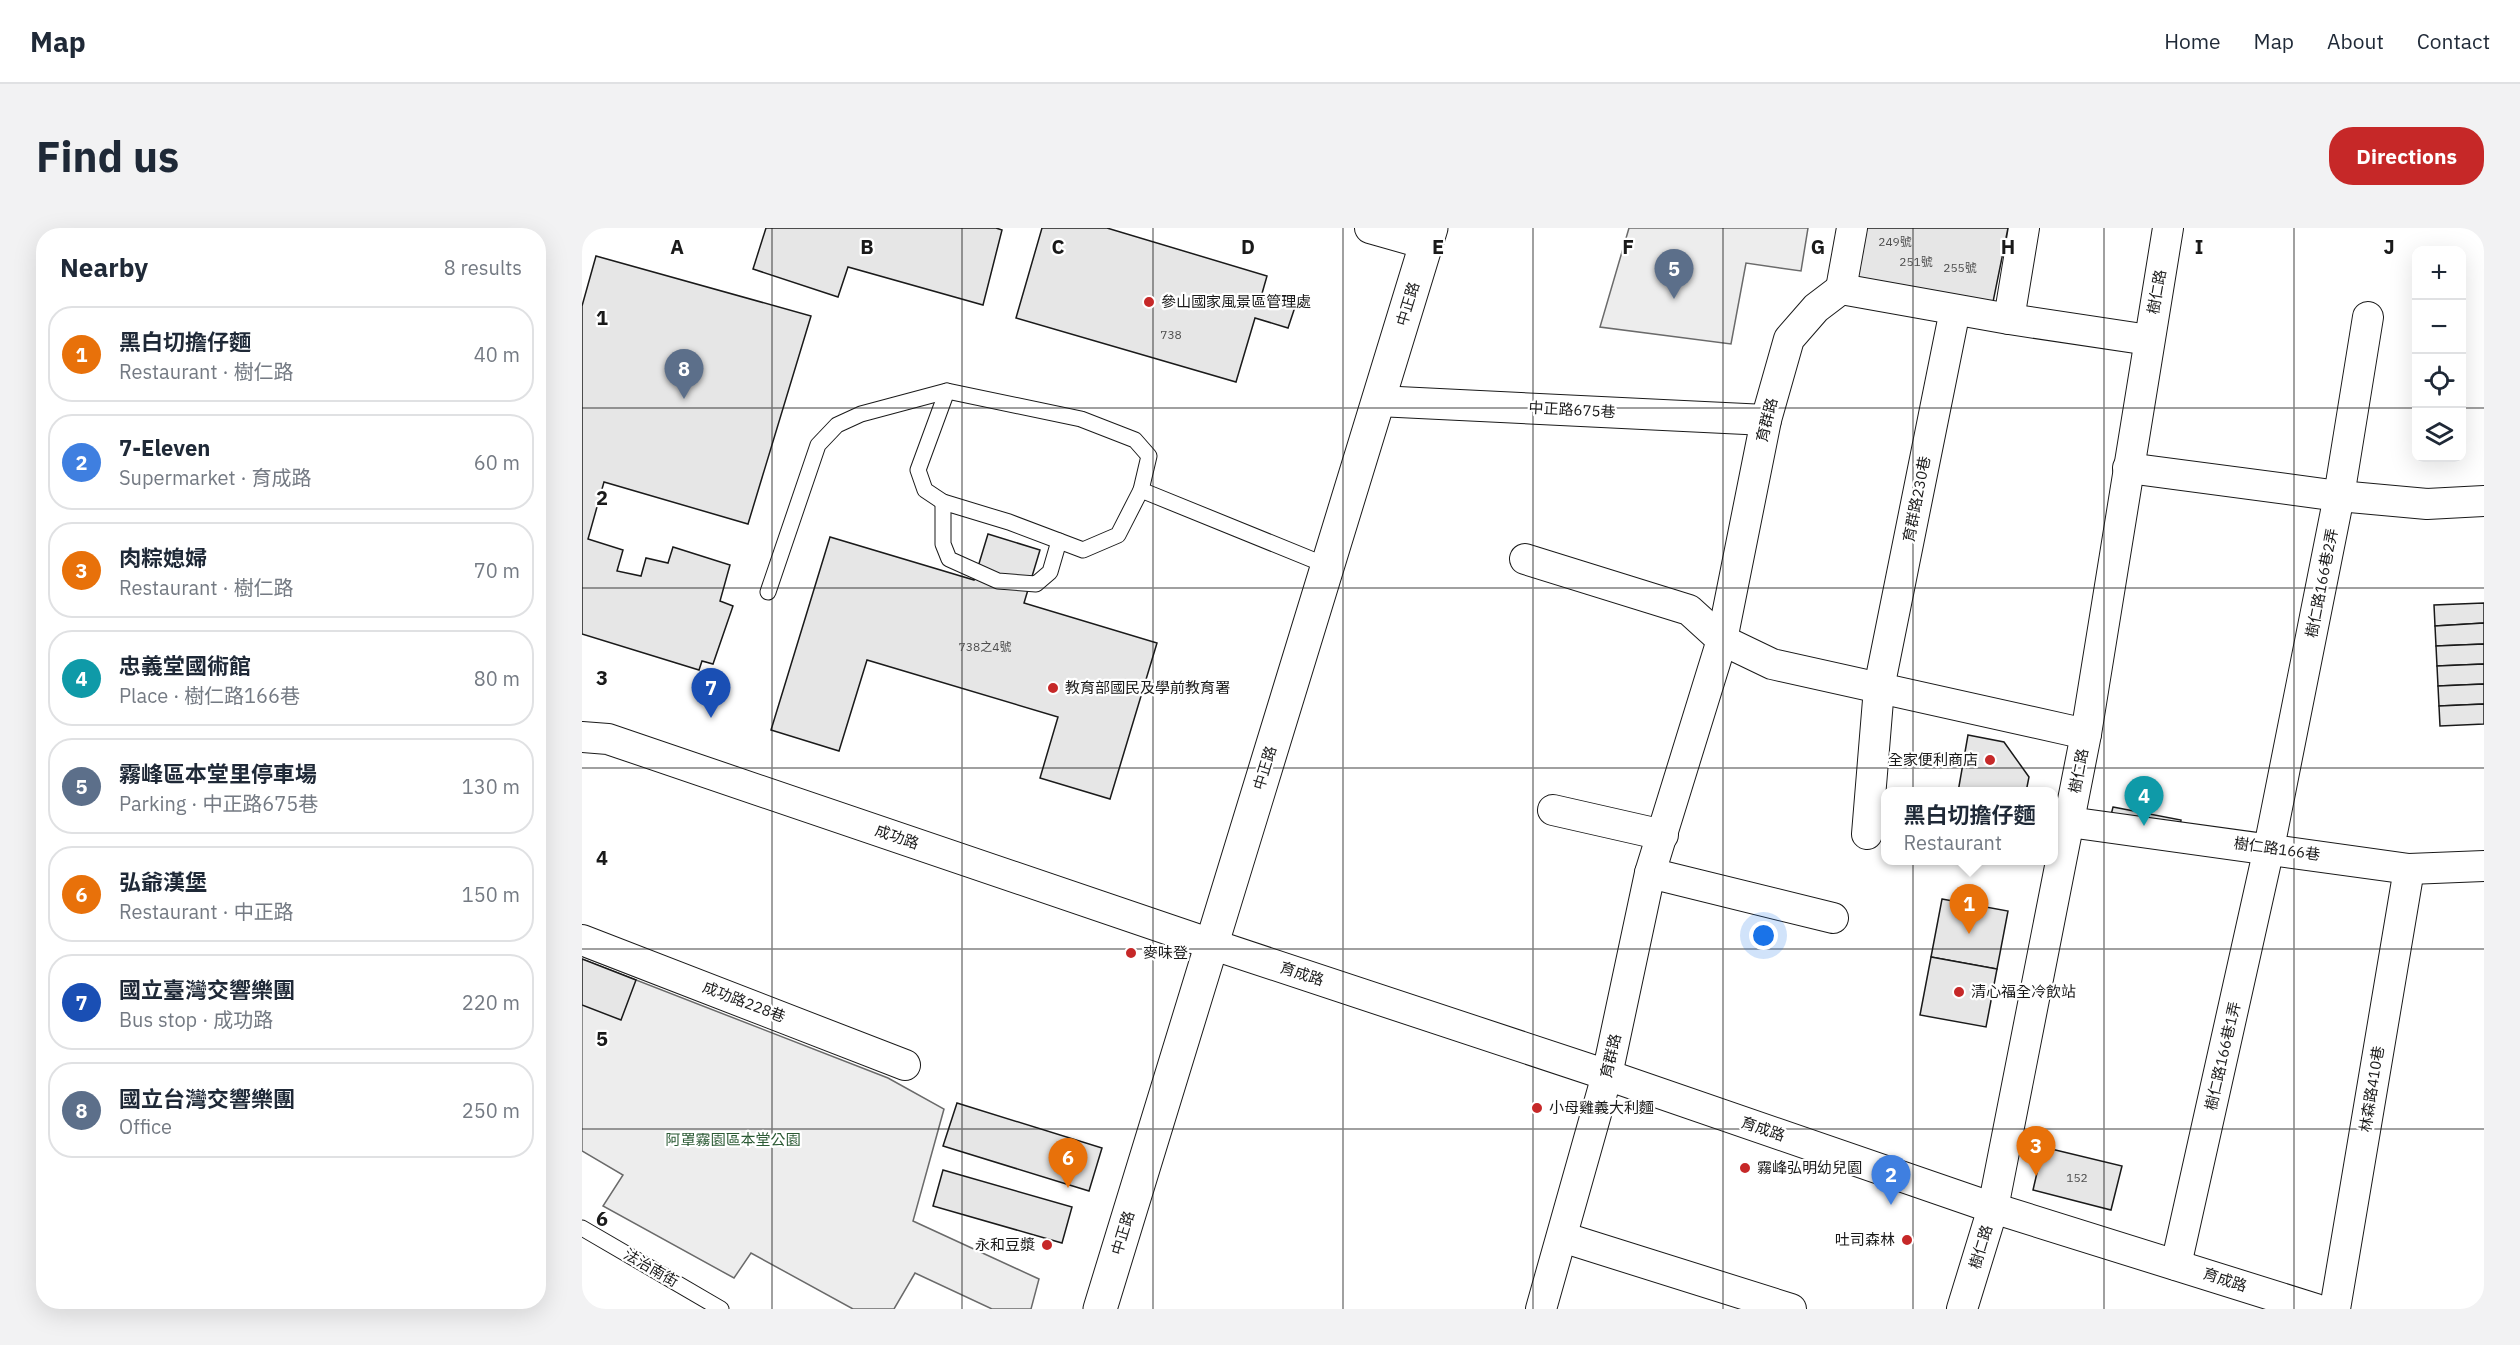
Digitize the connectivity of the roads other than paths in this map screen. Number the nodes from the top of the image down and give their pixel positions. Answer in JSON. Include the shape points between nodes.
{"nodes":[{"id":1,"x":1370,"y":228,"type":"edge"},
{"id":2,"x":1852,"y":228,"type":"edge"},
{"id":3,"x":2025,"y":228,"type":"edge"},
{"id":4,"x":2168,"y":228,"type":"edge"},
{"id":5,"x":1429,"y":236,"type":"edge"},
{"id":6,"x":1841,"y":289,"type":"junction"},
{"id":7,"x":1955,"y":310,"type":"junction"},
{"id":8,"x":2368,"y":317,"type":"dead end"},
{"id":9,"x":2009,"y":319,"type":"junction"},
{"id":10,"x":2149,"y":340,"type":"junction"},
{"id":11,"x":947,"y":390,"type":"junction"},
{"id":12,"x":1378,"y":401,"type":"junction"},
{"id":13,"x":1766,"y":420,"type":"junction"},
{"id":14,"x":2128,"y":468,"type":"junction"},
{"id":15,"x":1141,"y":490,"type":"junction"},
{"id":16,"x":2339,"y":495,"type":"junction"},
{"id":17,"x":2484,"y":501,"type":"edge"},
{"id":18,"x":943,"y":502,"type":"junction"},
{"id":19,"x":1059,"y":541,"type":"junction"},
{"id":20,"x":1525,"y":558,"type":"dead end"},
{"id":21,"x":1328,"y":566,"type":"junction"},
{"id":22,"x":768,"y":592,"type":"dead end"},
{"id":23,"x":1722,"y":640,"type":"junction"},
{"id":24,"x":1879,"y":688,"type":"junction"},
{"id":25,"x":2086,"y":734,"type":"junction"},
{"id":26,"x":582,"y":737,"type":"edge"},
{"id":27,"x":1553,"y":810,"type":"dead end"},
{"id":28,"x":2069,"y":822,"type":"junction"},
{"id":29,"x":1867,"y":834,"type":"dead end"},
{"id":30,"x":1663,"y":835,"type":"junction"},
{"id":31,"x":2269,"y":848,"type":"junction"},
{"id":32,"x":2484,"y":866,"type":"edge"},
{"id":33,"x":2409,"y":869,"type":"junction"},
{"id":34,"x":1650,"y":873,"type":"junction"},
{"id":35,"x":1833,"y":918,"type":"dead end"},
{"id":36,"x":582,"y":940,"type":"edge"},
{"id":37,"x":1211,"y":944,"type":"junction"},
{"id":38,"x":906,"y":1065,"type":"dead end"},
{"id":39,"x":1607,"y":1075,"type":"junction"},
{"id":40,"x":1993,"y":1208,"type":"junction"},
{"id":41,"x":582,"y":1228,"type":"edge"},
{"id":42,"x":1562,"y":1237,"type":"junction"},
{"id":43,"x":2176,"y":1265,"type":"junction"},
{"id":44,"x":721,"y":1309,"type":"edge"},
{"id":45,"x":1100,"y":1309,"type":"edge"},
{"id":46,"x":1541,"y":1309,"type":"edge"},
{"id":47,"x":1791,"y":1309,"type":"edge"},
{"id":48,"x":1962,"y":1309,"type":"edge"},
{"id":49,"x":2316,"y":1309,"type":"edge"},
{"id":50,"x":2335,"y":1309,"type":"edge"}],
"edges":[{"from":1,"to":5,"type":"street"},
{"from":2,"to":6,"type":"street"},
{"from":3,"to":9,"type":"street"},
{"from":4,"to":10,"type":"street","name":"樹仁路"},
{"from":5,"to":12,"type":"street","name":"中正路"},
{"from":6,"to":7,"type":"street"},
{"from":6,"to":13,"type":"street","name":"育群路","via":[[1816,308],[1789,339]]},
{"from":7,"to":9,"type":"street"},
{"from":7,"to":24,"type":"street","name":"育群路230巷"},
{"from":8,"to":16,"type":"street","name":"樹仁路166巷2弄"},
{"from":9,"to":10,"type":"street"},
{"from":10,"to":14,"type":"street","name":"樹仁路"},
{"from":11,"to":15,"type":"lane","via":[[1081,419],[1135,440],[1149,456]]},
{"from":11,"to":18,"type":"lane","via":[[918,470],[925,490]]},
{"from":11,"to":22,"type":"lane","via":[[861,414],[837,425],[818,445]]},
{"from":12,"to":13,"type":"street","name":"中正路675巷"},
{"from":12,"to":21,"type":"street","name":"中正路"},
{"from":13,"to":23,"type":"street","name":"育群路"},
{"from":14,"to":16,"type":"street"},
{"from":14,"to":25,"type":"street","name":"樹仁路"},
{"from":15,"to":19,"type":"lane","via":[[1119,535],[1083,550]]},
{"from":15,"to":21,"type":"lane"},
{"from":16,"to":17,"type":"street","via":[[2427,504]]},
{"from":16,"to":31,"type":"street","name":"樹仁路166巷2弄"},
{"from":18,"to":19,"type":"lane"},
{"from":18,"to":19,"type":"lane","via":[[943,544],[949,560],[998,581],[1035,584],[1050,572]]},
{"from":20,"to":23,"type":"street","via":[[1689,610]]},
{"from":21,"to":37,"type":"street","name":"中正路"},
{"from":23,"to":24,"type":"street","via":[[1772,664]]},
{"from":23,"to":30,"type":"street","name":"育群路"},
{"from":24,"to":25,"type":"street"},
{"from":24,"to":29,"type":"street","name":"育群路230巷"},
{"from":25,"to":28,"type":"street","name":"樹仁路"},
{"from":26,"to":37,"type":"street","name":"成功路","via":[[608,739]]},
{"from":27,"to":30,"type":"street"},
{"from":28,"to":31,"type":"street","name":"樹仁路166巷"},
{"from":28,"to":40,"type":"street","name":"樹仁路"},
{"from":30,"to":34,"type":"street","name":"育群路"},
{"from":31,"to":33,"type":"street","name":"樹仁路166巷"},
{"from":31,"to":43,"type":"street","name":"樹仁路166巷1弄"},
{"from":32,"to":33,"type":"street","name":"樹仁路166巷"},
{"from":33,"to":50,"type":"street","name":"林森路410巷"},
{"from":34,"to":35,"type":"street"},
{"from":34,"to":39,"type":"street","name":"育群路"},
{"from":36,"to":38,"type":"street","name":"成功路228巷"},
{"from":37,"to":39,"type":"street","name":"育成路"},
{"from":37,"to":45,"type":"street","name":"中正路"},
{"from":39,"to":40,"type":"street","name":"育成路"},
{"from":39,"to":42,"type":"street","name":"育群路"},
{"from":40,"to":43,"type":"street","name":"育成路"},
{"from":40,"to":48,"type":"street","name":"樹仁路"},
{"from":41,"to":44,"type":"lane","name":"法治南街"},
{"from":42,"to":46,"type":"street","name":"育群路"},
{"from":42,"to":47,"type":"street"},
{"from":43,"to":49,"type":"street","name":"育成路"}]}
